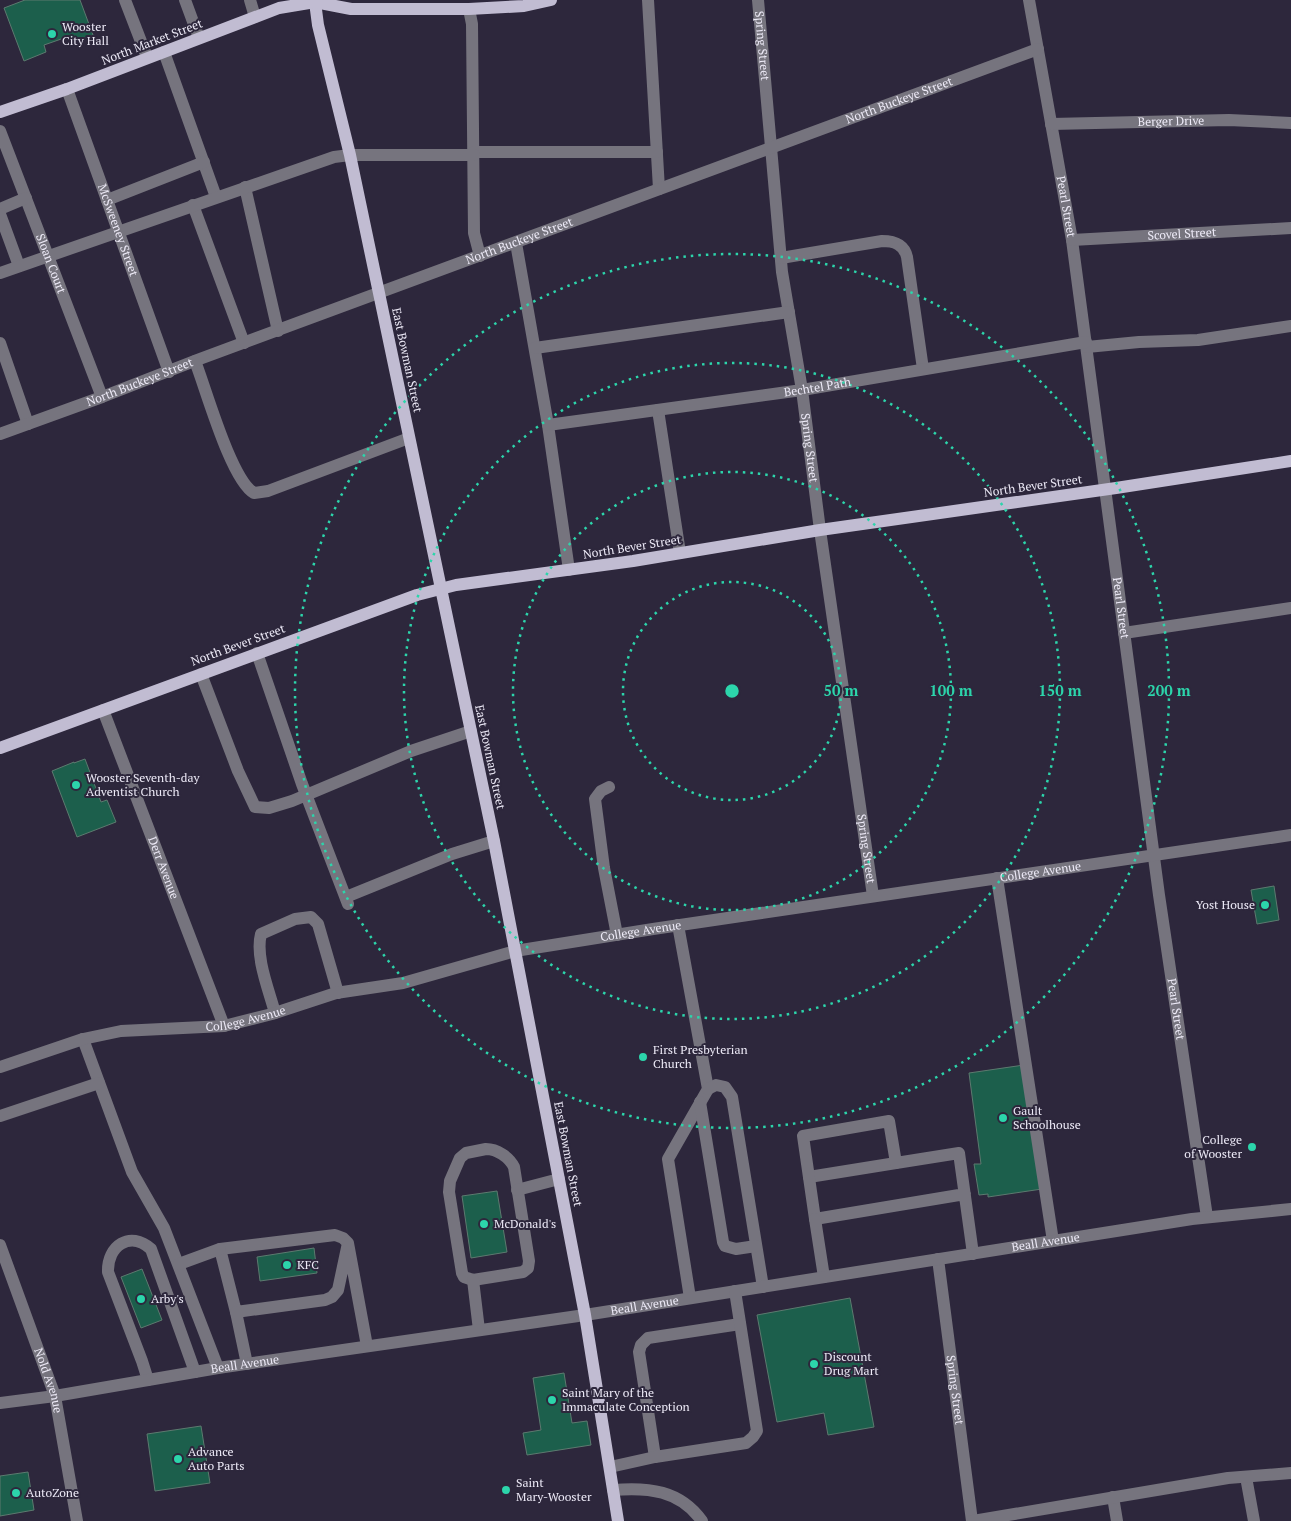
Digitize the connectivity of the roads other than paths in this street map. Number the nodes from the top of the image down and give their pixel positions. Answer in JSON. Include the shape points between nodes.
{"nodes":[{"id":1,"x":125,"y":0,"type":"edge"},
{"id":2,"x":185,"y":0,"type":"edge"},
{"id":3,"x":250,"y":0,"type":"edge"},
{"id":4,"x":551,"y":0,"type":"edge"},
{"id":5,"x":648,"y":0,"type":"edge"},
{"id":6,"x":758,"y":0,"type":"edge"},
{"id":7,"x":1029,"y":0,"type":"edge"},
{"id":8,"x":315,"y":1,"type":"edge"},
{"id":9,"x":469,"y":9,"type":"junction"},
{"id":10,"x":255,"y":17,"type":"junction"},
{"id":11,"x":199,"y":38,"type":"junction"},
{"id":12,"x":1038,"y":49,"type":"junction"},
{"id":13,"x":164,"y":52,"type":"junction"},
{"id":14,"x":147,"y":57,"type":"junction"},
{"id":15,"x":67,"y":89,"type":"junction"},
{"id":16,"x":1,"y":109,"type":"edge"},
{"id":17,"x":1291,"y":122,"type":"edge"},
{"id":18,"x":1051,"y":124,"type":"junction"},
{"id":19,"x":0,"y":130,"type":"edge"},
{"id":20,"x":770,"y":149,"type":"junction"},
{"id":21,"x":657,"y":152,"type":"junction"},
{"id":22,"x":474,"y":154,"type":"junction"},
{"id":23,"x":350,"y":155,"type":"junction"},
{"id":24,"x":204,"y":162,"type":"junction"},
{"id":25,"x":245,"y":187,"type":"junction"},
{"id":26,"x":659,"y":189,"type":"junction"},
{"id":27,"x":216,"y":197,"type":"junction"},
{"id":28,"x":26,"y":198,"type":"junction"},
{"id":29,"x":107,"y":200,"type":"junction"},
{"id":30,"x":193,"y":205,"type":"junction"},
{"id":31,"x":0,"y":209,"type":"edge"},
{"id":32,"x":0,"y":214,"type":"edge"},
{"id":33,"x":1291,"y":228,"type":"edge"},
{"id":34,"x":118,"y":231,"type":"junction"},
{"id":35,"x":1072,"y":240,"type":"junction"},
{"id":36,"x":516,"y":243,"type":"junction"},
{"id":37,"x":48,"y":255,"type":"junction"},
{"id":38,"x":480,"y":256,"type":"junction"},
{"id":39,"x":781,"y":258,"type":"junction"},
{"id":40,"x":19,"y":266,"type":"junction"},
{"id":41,"x":0,"y":273,"type":"edge"},
{"id":42,"x":380,"y":294,"type":"junction"},
{"id":43,"x":789,"y":312,"type":"junction"},
{"id":44,"x":1291,"y":326,"type":"edge"},
{"id":45,"x":278,"y":331,"type":"junction"},
{"id":46,"x":0,"y":343,"type":"edge"},
{"id":47,"x":244,"y":343,"type":"junction"},
{"id":48,"x":1086,"y":344,"type":"junction"},
{"id":49,"x":535,"y":348,"type":"junction"},
{"id":50,"x":194,"y":361,"type":"junction"},
{"id":51,"x":923,"y":370,"type":"junction"},
{"id":52,"x":169,"y":372,"type":"junction"},
{"id":53,"x":802,"y":390,"type":"junction"},
{"id":54,"x":102,"y":397,"type":"junction"},
{"id":55,"x":658,"y":410,"type":"junction"},
{"id":56,"x":28,"y":424,"type":"junction"},
{"id":57,"x":548,"y":425,"type":"junction"},
{"id":58,"x":0,"y":434,"type":"edge"},
{"id":59,"x":409,"y":438,"type":"junction"},
{"id":60,"x":1291,"y":461,"type":"edge"},
{"id":61,"x":1105,"y":490,"type":"junction"},
{"id":62,"x":820,"y":530,"type":"junction"},
{"id":63,"x":680,"y":553,"type":"junction"},
{"id":64,"x":569,"y":570,"type":"junction"},
{"id":65,"x":440,"y":588,"type":"junction"},
{"id":66,"x":1291,"y":608,"type":"edge"},
{"id":67,"x":1124,"y":633,"type":"junction"},
{"id":68,"x":257,"y":653,"type":"junction"},
{"id":69,"x":201,"y":674,"type":"junction"},
{"id":70,"x":103,"y":710,"type":"junction"},
{"id":71,"x":471,"y":731,"type":"junction"},
{"id":72,"x":0,"y":748,"type":"edge"},
{"id":73,"x":609,"y":787,"type":"dead end"},
{"id":74,"x":306,"y":794,"type":"junction"},
{"id":75,"x":1291,"y":835,"type":"edge"},
{"id":76,"x":494,"y":841,"type":"junction"},
{"id":77,"x":1155,"y":855,"type":"junction"},
{"id":78,"x":997,"y":878,"type":"junction"},
{"id":79,"x":873,"y":896,"type":"junction"},
{"id":80,"x":678,"y":925,"type":"junction"},
{"id":81,"x":617,"y":935,"type":"junction"},
{"id":82,"x":515,"y":951,"type":"junction"},
{"id":83,"x":338,"y":993,"type":"junction"},
{"id":84,"x":275,"y":1013,"type":"junction"},
{"id":85,"x":224,"y":1026,"type":"junction"},
{"id":86,"x":83,"y":1039,"type":"junction"},
{"id":87,"x":0,"y":1067,"type":"edge"},
{"id":88,"x":99,"y":1083,"type":"junction"},
{"id":89,"x":708,"y":1088,"type":"junction"},
{"id":90,"x":700,"y":1102,"type":"junction"},
{"id":91,"x":0,"y":1116,"type":"edge"},
{"id":92,"x":896,"y":1163,"type":"junction"},
{"id":93,"x":809,"y":1177,"type":"junction"},
{"id":94,"x":559,"y":1179,"type":"junction"},
{"id":95,"x":518,"y":1190,"type":"junction"},
{"id":96,"x":965,"y":1194,"type":"junction"},
{"id":97,"x":1291,"y":1209,"type":"edge"},
{"id":98,"x":1207,"y":1217,"type":"junction"},
{"id":99,"x":815,"y":1219,"type":"junction"},
{"id":100,"x":1053,"y":1241,"type":"junction"},
{"id":101,"x":348,"y":1243,"type":"junction"},
{"id":102,"x":756,"y":1246,"type":"junction"},
{"id":103,"x":220,"y":1249,"type":"junction"},
{"id":104,"x":1,"y":1253,"type":"edge"},
{"id":105,"x":973,"y":1254,"type":"junction"},
{"id":106,"x":938,"y":1259,"type":"junction"},
{"id":107,"x":179,"y":1264,"type":"junction"},
{"id":108,"x":824,"y":1277,"type":"junction"},
{"id":109,"x":473,"y":1280,"type":"junction"},
{"id":110,"x":763,"y":1287,"type":"junction"},
{"id":111,"x":735,"y":1291,"type":"junction"},
{"id":112,"x":690,"y":1298,"type":"junction"},
{"id":113,"x":236,"y":1312,"type":"junction"},
{"id":114,"x":585,"y":1315,"type":"junction"},
{"id":115,"x":740,"y":1324,"type":"junction"},
{"id":116,"x":478,"y":1330,"type":"junction"},
{"id":117,"x":367,"y":1346,"type":"junction"},
{"id":118,"x":247,"y":1364,"type":"junction"},
{"id":119,"x":218,"y":1368,"type":"junction"},
{"id":120,"x":195,"y":1372,"type":"junction"},
{"id":121,"x":148,"y":1380,"type":"junction"},
{"id":122,"x":55,"y":1396,"type":"junction"},
{"id":123,"x":0,"y":1403,"type":"edge"},
{"id":124,"x":656,"y":1457,"type":"junction"},
{"id":125,"x":610,"y":1467,"type":"junction"},
{"id":126,"x":1291,"y":1473,"type":"edge"},
{"id":127,"x":1246,"y":1477,"type":"junction"},
{"id":128,"x":613,"y":1490,"type":"junction"},
{"id":129,"x":1113,"y":1497,"type":"junction"},
{"id":130,"x":77,"y":1521,"type":"edge"},
{"id":131,"x":618,"y":1521,"type":"edge"},
{"id":132,"x":702,"y":1521,"type":"edge"},
{"id":133,"x":972,"y":1521,"type":"edge"},
{"id":134,"x":1117,"y":1521,"type":"edge"},
{"id":135,"x":1254,"y":1521,"type":"edge"}],
"edges":[{"from":1,"to":14,"type":"street"},
{"from":2,"to":11,"type":"street"},
{"from":3,"to":10,"type":"street"},
{"from":4,"to":9,"type":"main road","via":[[524,6]]},
{"from":5,"to":21,"type":"street"},
{"from":6,"to":20,"type":"street","name":"Spring Street"},
{"from":7,"to":12,"type":"street","name":"Pearl Street"},
{"from":8,"to":9,"type":"main road","via":[[351,9]]},
{"from":8,"to":10,"type":"main road","name":"North Market Street","via":[[278,8]]},
{"from":8,"to":23,"type":"main road","name":"East Bowman Street"},
{"from":9,"to":22,"type":"street"},
{"from":10,"to":11,"type":"main road","name":"North Market Street"},
{"from":11,"to":13,"type":"main road","name":"North Market Street"},
{"from":12,"to":18,"type":"street","name":"Pearl Street"},
{"from":12,"to":20,"type":"street","name":"North Buckeye Street"},
{"from":13,"to":14,"type":"main road","name":"North Market Street"},
{"from":13,"to":24,"type":"street"},
{"from":14,"to":15,"type":"main road","name":"North Market Street"},
{"from":15,"to":16,"type":"main road","name":"North Market Street"},
{"from":15,"to":29,"type":"street","name":"McSweeney Street"},
{"from":17,"to":18,"type":"street","name":"Berger Drive","via":[[1229,120]]},
{"from":18,"to":35,"type":"street","name":"Pearl Street"},
{"from":19,"to":28,"type":"street","name":"Sloan Court"},
{"from":20,"to":26,"type":"street","name":"North Buckeye Street"},
{"from":20,"to":39,"type":"street","name":"Spring Street"},
{"from":21,"to":22,"type":"street"},
{"from":21,"to":26,"type":"street"},
{"from":22,"to":23,"type":"street"},
{"from":22,"to":38,"type":"street","via":[[474,233]]},
{"from":23,"to":25,"type":"street","via":[[334,157]]},
{"from":23,"to":42,"type":"main road","name":"East Bowman Street"},
{"from":24,"to":27,"type":"street"},
{"from":24,"to":29,"type":"street"},
{"from":25,"to":27,"type":"street"},
{"from":25,"to":45,"type":"street"},
{"from":26,"to":36,"type":"street","name":"North Buckeye Street"},
{"from":27,"to":30,"type":"street"},
{"from":28,"to":31,"type":"street"},
{"from":28,"to":37,"type":"street","name":"Sloan Court"},
{"from":29,"to":34,"type":"street","name":"McSweeney Street"},
{"from":30,"to":34,"type":"street"},
{"from":30,"to":47,"type":"street"},
{"from":32,"to":40,"type":"street"},
{"from":33,"to":35,"type":"street","name":"Scovel Street"},
{"from":34,"to":37,"type":"street"},
{"from":34,"to":52,"type":"street","name":"McSweeney Street"},
{"from":35,"to":48,"type":"street","name":"Pearl Street"},
{"from":36,"to":38,"type":"street","name":"North Buckeye Street"},
{"from":36,"to":49,"type":"street"},
{"from":37,"to":40,"type":"street"},
{"from":37,"to":54,"type":"street","name":"Sloan Court"},
{"from":38,"to":42,"type":"street","name":"North Buckeye Street"},
{"from":39,"to":43,"type":"street","name":"Spring Street"},
{"from":39,"to":51,"type":"street","via":[[882,241],[899,244],[907,257]]},
{"from":40,"to":41,"type":"street"},
{"from":42,"to":45,"type":"street","name":"North Buckeye Street"},
{"from":42,"to":59,"type":"main road","name":"East Bowman Street"},
{"from":43,"to":49,"type":"street"},
{"from":43,"to":53,"type":"street","name":"Spring Street"},
{"from":44,"to":48,"type":"street","name":"Bechtel Path","via":[[1198,340]]},
{"from":45,"to":47,"type":"street","name":"North Buckeye Street"},
{"from":46,"to":56,"type":"street"},
{"from":47,"to":50,"type":"street","name":"North Buckeye Street"},
{"from":48,"to":51,"type":"street","name":"Bechtel Path"},
{"from":48,"to":61,"type":"street","name":"Pearl Street"},
{"from":49,"to":57,"type":"street"},
{"from":50,"to":52,"type":"street","name":"North Buckeye Street"},
{"from":50,"to":59,"type":"street","via":[[231,458],[246,487],[254,493],[268,491]]},
{"from":51,"to":53,"type":"street","name":"Bechtel Path"},
{"from":52,"to":54,"type":"street","name":"North Buckeye Street"},
{"from":53,"to":55,"type":"street","name":"Bechtel Path"},
{"from":53,"to":62,"type":"street","name":"Spring Street"},
{"from":54,"to":56,"type":"street","name":"North Buckeye Street"},
{"from":55,"to":57,"type":"street","name":"Bechtel Path"},
{"from":55,"to":63,"type":"street"},
{"from":56,"to":58,"type":"street","name":"North Buckeye Street"},
{"from":57,"to":64,"type":"street"},
{"from":59,"to":65,"type":"main road","name":"East Bowman Street"},
{"from":60,"to":61,"type":"main road","name":"North Bever Street"},
{"from":61,"to":62,"type":"main road","name":"North Bever Street"},
{"from":61,"to":67,"type":"street","name":"Pearl Street"},
{"from":62,"to":63,"type":"main road","name":"North Bever Street"},
{"from":62,"to":79,"type":"street","name":"Spring Street"},
{"from":63,"to":64,"type":"main road","name":"North Bever Street"},
{"from":64,"to":65,"type":"main road","name":"North Bever Street"},
{"from":65,"to":68,"type":"main road","name":"North Bever Street"},
{"from":65,"to":71,"type":"main road","name":"East Bowman Street"},
{"from":66,"to":67,"type":"street"},
{"from":67,"to":77,"type":"street","name":"Pearl Street"},
{"from":68,"to":69,"type":"main road","name":"North Bever Street"},
{"from":68,"to":74,"type":"street"},
{"from":69,"to":70,"type":"main road","name":"North Bever Street"},
{"from":69,"to":74,"type":"street","via":[[255,807],[269,808]]},
{"from":70,"to":72,"type":"main road","name":"North Bever Street"},
{"from":70,"to":85,"type":"street","name":"Derr Avenue"},
{"from":71,"to":74,"type":"street","via":[[411,750]]},
{"from":71,"to":76,"type":"main road","name":"East Bowman Street"},
{"from":73,"to":81,"type":"street","via":[[596,799],[604,868]]},
{"from":74,"to":76,"type":"street","via":[[347,900],[452,854]]},
{"from":75,"to":77,"type":"street","name":"College Avenue"},
{"from":76,"to":82,"type":"main road","name":"East Bowman Street"},
{"from":77,"to":78,"type":"street","name":"College Avenue"},
{"from":77,"to":98,"type":"street","name":"Pearl Street"},
{"from":78,"to":79,"type":"street","name":"College Avenue"},
{"from":78,"to":100,"type":"street"},
{"from":79,"to":80,"type":"street","name":"College Avenue"},
{"from":80,"to":81,"type":"street","name":"College Avenue"},
{"from":80,"to":89,"type":"street"},
{"from":81,"to":82,"type":"street","name":"College Avenue"},
{"from":82,"to":83,"type":"street","name":"College Avenue","via":[[403,982]]},
{"from":82,"to":94,"type":"main road","name":"East Bowman Street"},
{"from":83,"to":84,"type":"street","name":"College Avenue"},
{"from":83,"to":84,"type":"street","via":[[318,924],[311,918],[295,920],[261,934],[259,943]]},
{"from":84,"to":85,"type":"street","name":"College Avenue"},
{"from":85,"to":86,"type":"street","name":"College Avenue","via":[[121,1030]]},
{"from":86,"to":87,"type":"street","name":"College Avenue"},
{"from":86,"to":88,"type":"street"},
{"from":88,"to":91,"type":"street"},
{"from":88,"to":107,"type":"street","via":[[132,1172],[164,1228]]},
{"from":89,"to":90,"type":"street"},
{"from":89,"to":102,"type":"street","via":[[716,1084],[725,1087],[732,1097]]},
{"from":90,"to":102,"type":"street","via":[[723,1242],[725,1246],[736,1249]]},
{"from":90,"to":112,"type":"street","via":[[668,1159]]},
{"from":92,"to":93,"type":"street"},
{"from":92,"to":93,"type":"street","via":[[889,1121],[803,1136]]},
{"from":92,"to":96,"type":"street","via":[[959,1154]]},
{"from":93,"to":99,"type":"street"},
{"from":94,"to":95,"type":"street"},
{"from":94,"to":114,"type":"main road","name":"East Bowman Street"},
{"from":95,"to":109,"type":"street","via":[[530,1261],[528,1268],[523,1272]]},
{"from":95,"to":109,"type":"street","via":[[511,1162],[494,1150],[466,1153],[460,1158],[449,1192],[462,1273]]},
{"from":96,"to":99,"type":"street"},
{"from":96,"to":105,"type":"street"},
{"from":97,"to":98,"type":"street","name":"Beall Avenue"},
{"from":98,"to":100,"type":"street","name":"Beall Avenue"},
{"from":99,"to":108,"type":"street"},
{"from":100,"to":105,"type":"street","name":"Beall Avenue"},
{"from":101,"to":103,"type":"street","via":[[335,1235]]},
{"from":101,"to":113,"type":"street","via":[[338,1290],[332,1297]]},
{"from":101,"to":117,"type":"street"},
{"from":102,"to":110,"type":"street"},
{"from":103,"to":107,"type":"street"},
{"from":103,"to":113,"type":"street"},
{"from":104,"to":122,"type":"street","name":"Nold Avenue"},
{"from":105,"to":106,"type":"street","name":"Beall Avenue"},
{"from":106,"to":108,"type":"street","name":"Beall Avenue"},
{"from":106,"to":133,"type":"street","name":"Spring Street"},
{"from":107,"to":119,"type":"street"},
{"from":108,"to":110,"type":"street","name":"Beall Avenue"},
{"from":109,"to":116,"type":"street"},
{"from":110,"to":111,"type":"street","name":"Beall Avenue"},
{"from":111,"to":112,"type":"street","name":"Beall Avenue"},
{"from":111,"to":115,"type":"street"},
{"from":112,"to":114,"type":"street","name":"Beall Avenue"},
{"from":113,"to":118,"type":"street"},
{"from":114,"to":116,"type":"street","name":"Beall Avenue"},
{"from":114,"to":125,"type":"main road","name":"East Bowman Street"},
{"from":115,"to":124,"type":"street","via":[[757,1431],[746,1443]]},
{"from":115,"to":124,"type":"street","via":[[648,1338],[641,1345],[639,1352]]},
{"from":116,"to":117,"type":"street","name":"Beall Avenue"},
{"from":117,"to":118,"type":"street","name":"Beall Avenue"},
{"from":118,"to":119,"type":"street","name":"Beall Avenue"},
{"from":119,"to":120,"type":"street","name":"Beall Avenue"},
{"from":120,"to":121,"type":"street","name":"Beall Avenue"},
{"from":120,"to":121,"type":"street","via":[[151,1249],[143,1242],[131,1240],[110,1253],[108,1272]]},
{"from":121,"to":122,"type":"street","name":"Beall Avenue"},
{"from":122,"to":123,"type":"street","name":"Beall Avenue"},
{"from":122,"to":130,"type":"street","name":"Nold Avenue"},
{"from":124,"to":125,"type":"street"},
{"from":125,"to":128,"type":"main road","name":"East Bowman Street"},
{"from":126,"to":127,"type":"street"},
{"from":127,"to":129,"type":"street"},
{"from":127,"to":135,"type":"street"},
{"from":128,"to":131,"type":"main road","name":"East Bowman Street"},
{"from":128,"to":132,"type":"street","via":[[637,1488],[664,1494],[684,1501]]},
{"from":129,"to":133,"type":"street"},
{"from":129,"to":134,"type":"street"}]}
